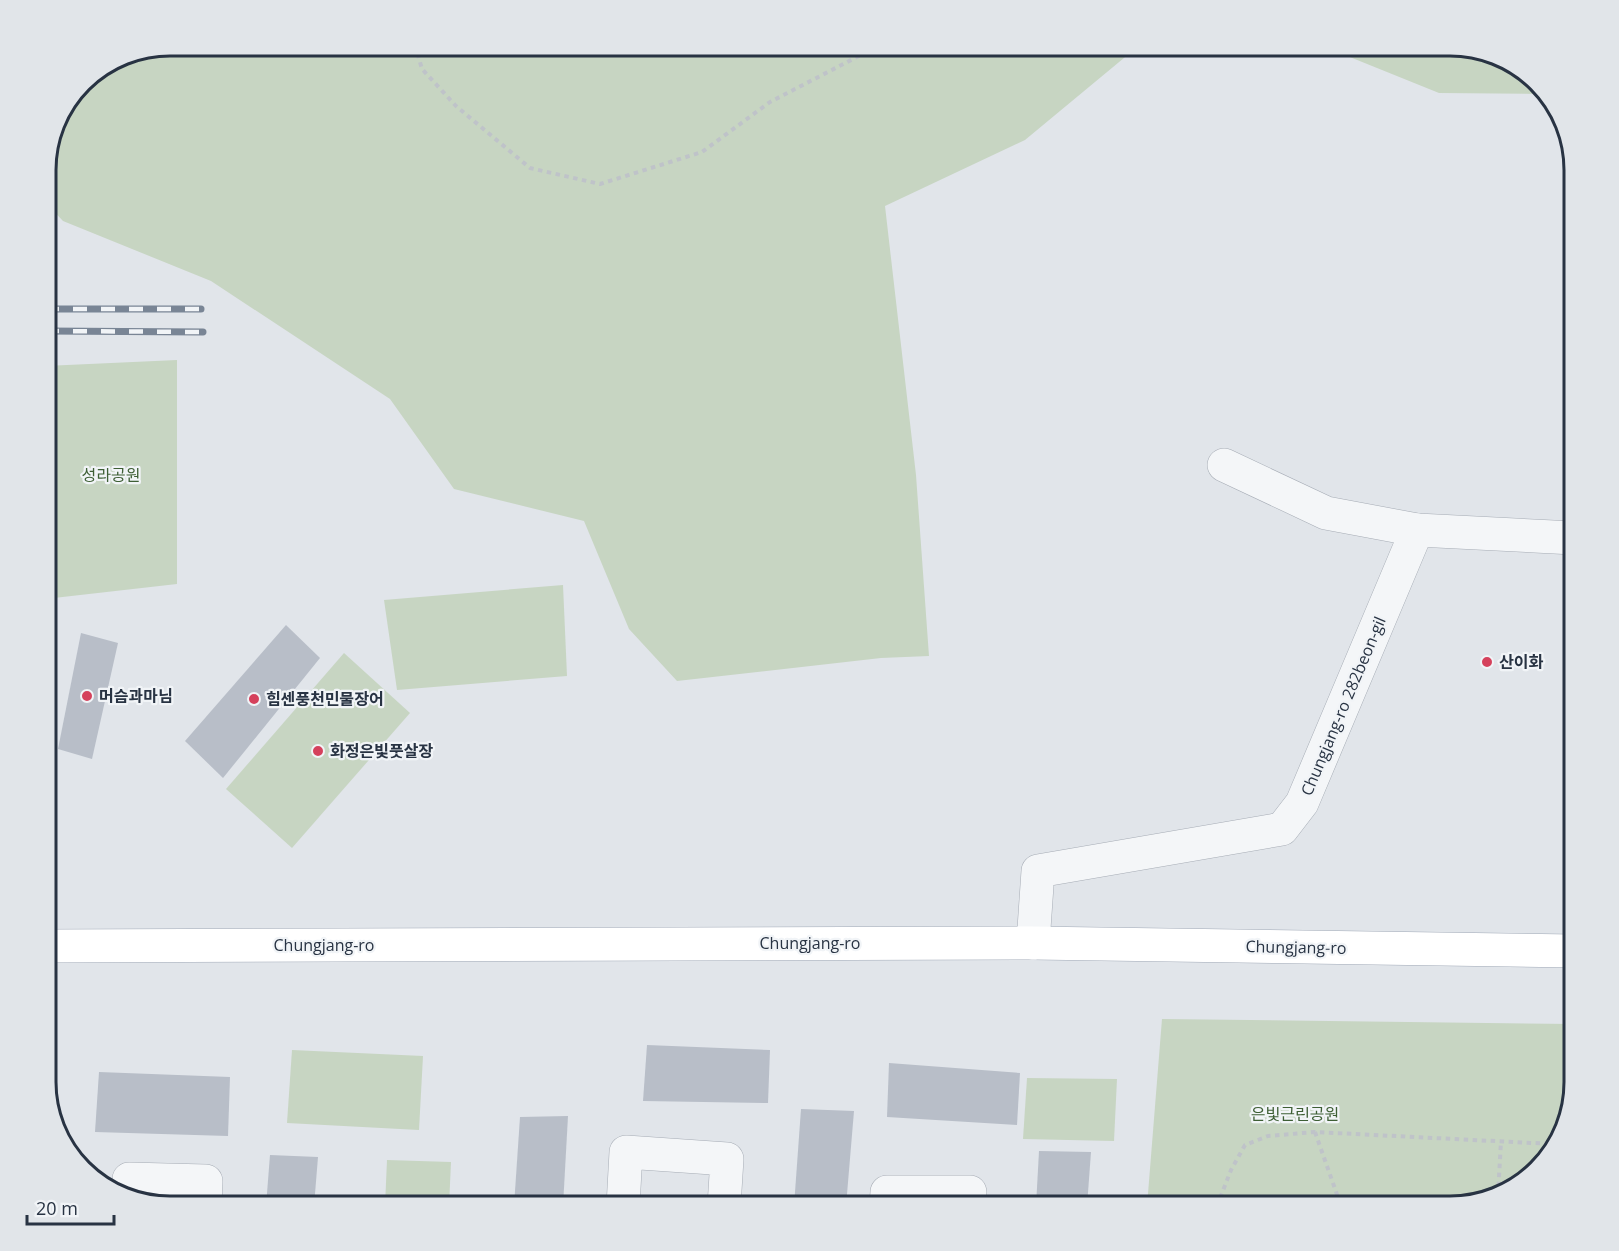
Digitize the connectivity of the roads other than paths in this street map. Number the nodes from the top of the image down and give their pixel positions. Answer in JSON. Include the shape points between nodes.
{"nodes":[{"id":1,"x":1224,"y":465,"type":"dead end"},
{"id":2,"x":1417,"y":530,"type":"junction"},
{"id":3,"x":1564,"y":537,"type":"edge"},
{"id":4,"x":1033,"y":943,"type":"junction"},
{"id":5,"x":56,"y":946,"type":"edge"},
{"id":6,"x":1564,"y":951,"type":"edge"},
{"id":7,"x":128,"y":1187,"type":"edge"},
{"id":8,"x":205,"y":1196,"type":"edge"},
{"id":9,"x":624,"y":1196,"type":"edge"},
{"id":10,"x":725,"y":1196,"type":"edge"},
{"id":11,"x":887,"y":1196,"type":"edge"},
{"id":12,"x":970,"y":1196,"type":"edge"}],
"edges":[{"from":1,"to":2,"type":"street","via":[[1326,513]]},
{"from":2,"to":3,"type":"street"},
{"from":2,"to":4,"type":"street","name":"Chungjang-ro 282beon-gil","via":[[1302,803],[1282,829],[1038,871]]},
{"from":4,"to":5,"type":"main road","name":"Chungjang-ro"},
{"from":4,"to":6,"type":"main road","name":"Chungjang-ro"},
{"from":7,"to":8,"type":"street","via":[[129,1179],[206,1181]]},
{"from":9,"to":10,"type":"street","via":[[626,1152],[727,1159]]},
{"from":11,"to":12,"type":"street","via":[[887,1192],[970,1192]]}]}
